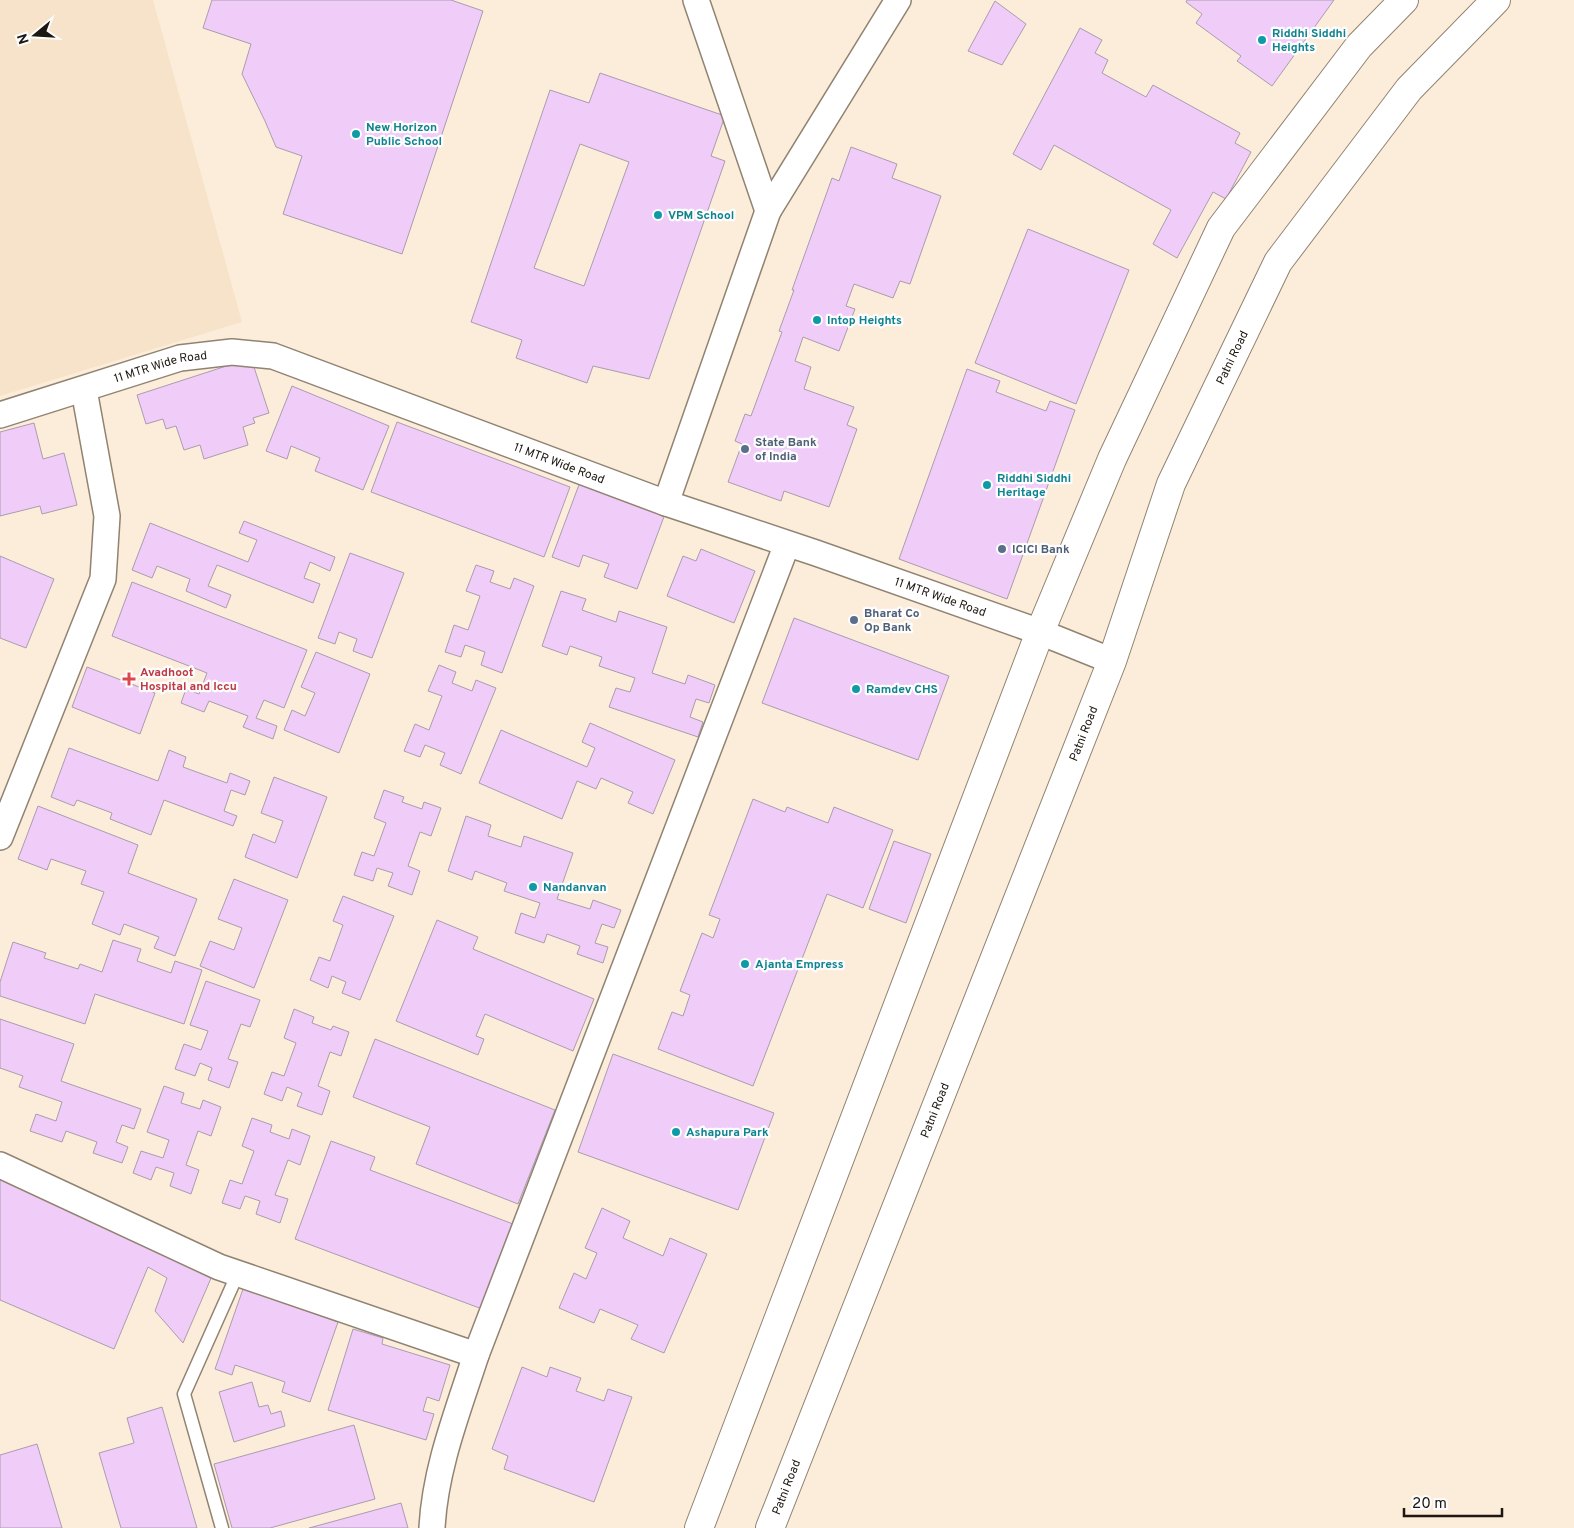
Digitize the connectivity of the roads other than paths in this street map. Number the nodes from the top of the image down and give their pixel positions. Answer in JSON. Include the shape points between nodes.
{"nodes":[{"id":1,"x":696,"y":0,"type":"edge"},
{"id":2,"x":898,"y":0,"type":"edge"},
{"id":3,"x":1404,"y":0,"type":"edge"},
{"id":4,"x":1496,"y":0,"type":"edge"},
{"id":5,"x":768,"y":211,"type":"junction"},
{"id":6,"x":84,"y":390,"type":"junction"},
{"id":7,"x":0,"y":415,"type":"edge"},
{"id":8,"x":666,"y":503,"type":"junction"},
{"id":9,"x":787,"y":544,"type":"junction"},
{"id":10,"x":1040,"y":632,"type":"junction"},
{"id":11,"x":1112,"y":661,"type":"junction"},
{"id":12,"x":0,"y":837,"type":"edge"},
{"id":13,"x":0,"y":1165,"type":"edge"},
{"id":14,"x":238,"y":1274,"type":"junction"},
{"id":15,"x":476,"y":1355,"type":"junction"},
{"id":16,"x":222,"y":1528,"type":"edge"},
{"id":17,"x":432,"y":1528,"type":"edge"},
{"id":18,"x":699,"y":1528,"type":"edge"},
{"id":19,"x":770,"y":1528,"type":"edge"}],
"edges":[{"from":1,"to":5,"type":"street"},
{"from":2,"to":5,"type":"street"},
{"from":3,"to":10,"type":"main road","via":[[1360,46],[1221,228],[1112,459]]},
{"from":4,"to":11,"type":"main road","name":"Patni Road","via":[[1409,89],[1278,262],[1172,484]]},
{"from":5,"to":8,"type":"street"},
{"from":6,"to":7,"type":"street","name":"11 MTR Wide Road"},
{"from":6,"to":8,"type":"street","name":"11 MTR Wide Road","via":[[180,358],[232,352],[273,356]]},
{"from":6,"to":12,"type":"street","via":[[107,516],[103,579]]},
{"from":8,"to":9,"type":"street","name":"11 MTR Wide Road"},
{"from":9,"to":10,"type":"street","name":"11 MTR Wide Road"},
{"from":9,"to":15,"type":"street"},
{"from":10,"to":11,"type":"street","name":"11 MTR Wide Road"},
{"from":10,"to":18,"type":"main road"},
{"from":11,"to":19,"type":"main road","name":"Patni Road"},
{"from":13,"to":14,"type":"street"},
{"from":14,"to":15,"type":"street"},
{"from":14,"to":16,"type":"lane","via":[[184,1394]]},
{"from":15,"to":17,"type":"street","via":[[443,1459]]}]}
